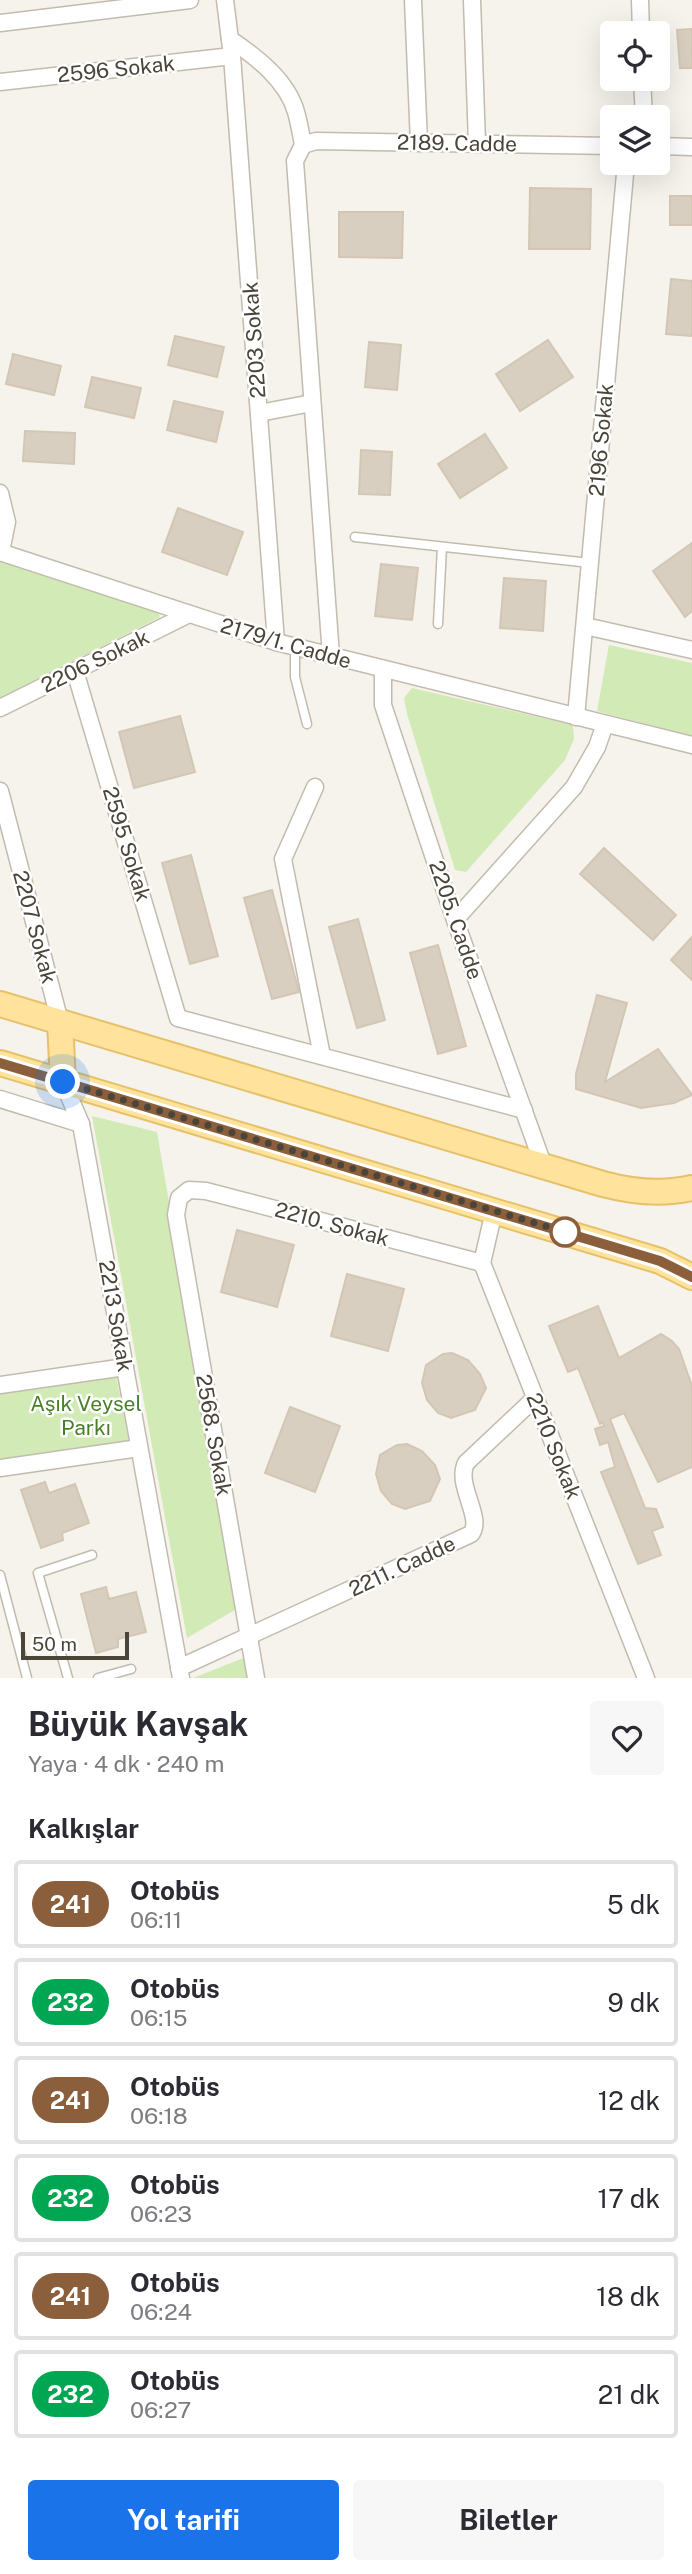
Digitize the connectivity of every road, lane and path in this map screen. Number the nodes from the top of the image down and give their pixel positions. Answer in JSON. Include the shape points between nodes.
{"nodes":[{"id":1,"x":190,"y":0,"type":"edge"},
{"id":2,"x":225,"y":0,"type":"edge"},
{"id":3,"x":413,"y":0,"type":"edge"},
{"id":4,"x":472,"y":0,"type":"edge"},
{"id":5,"x":640,"y":0,"type":"edge"},
{"id":6,"x":641,"y":21,"type":"edge"},
{"id":7,"x":0,"y":23,"type":"edge"},
{"id":8,"x":230,"y":39,"type":"junction"},
{"id":9,"x":232,"y":56,"type":"junction"},
{"id":10,"x":0,"y":82,"type":"edge"},
{"id":11,"x":419,"y":143,"type":"junction"},
{"id":12,"x":477,"y":144,"type":"junction"},
{"id":13,"x":303,"y":145,"type":"junction"},
{"id":14,"x":600,"y":146,"type":"edge"},
{"id":15,"x":670,"y":146,"type":"edge"},
{"id":16,"x":692,"y":147,"type":"edge"},
{"id":17,"x":625,"y":175,"type":"edge"},
{"id":18,"x":312,"y":402,"type":"junction"},
{"id":19,"x":259,"y":413,"type":"junction"},
{"id":20,"x":0,"y":493,"type":"edge"},
{"id":21,"x":355,"y":537,"type":"dead end"},
{"id":22,"x":442,"y":547,"type":"junction"},
{"id":23,"x":1,"y":552,"type":"edge"},
{"id":24,"x":590,"y":563,"type":"junction"},
{"id":25,"x":189,"y":614,"type":"junction"},
{"id":26,"x":439,"y":624,"type":"dead end"},
{"id":27,"x":584,"y":626,"type":"junction"},
{"id":28,"x":276,"y":642,"type":"junction"},
{"id":29,"x":295,"y":647,"type":"junction"},
{"id":30,"x":692,"y":650,"type":"edge"},
{"id":31,"x":331,"y":656,"type":"junction"},
{"id":32,"x":383,"y":669,"type":"junction"},
{"id":33,"x":75,"y":671,"type":"junction"},
{"id":34,"x":0,"y":708,"type":"edge"},
{"id":35,"x":576,"y":717,"type":"junction"},
{"id":36,"x":307,"y":724,"type":"dead end"},
{"id":37,"x":605,"y":724,"type":"junction"},
{"id":38,"x":692,"y":745,"type":"edge"},
{"id":39,"x":315,"y":788,"type":"dead end"},
{"id":40,"x":0,"y":791,"type":"edge"},
{"id":41,"x":455,"y":920,"type":"junction"},
{"id":42,"x":0,"y":1004,"type":"edge"},
{"id":43,"x":60,"y":1022,"type":"junction"},
{"id":44,"x":322,"y":1056,"type":"junction"},
{"id":45,"x":0,"y":1063,"type":"edge"},
{"id":46,"x":63,"y":1082,"type":"junction"},
{"id":47,"x":0,"y":1099,"type":"edge"},
{"id":48,"x":524,"y":1110,"type":"junction"},
{"id":49,"x":81,"y":1124,"type":"junction"},
{"id":50,"x":544,"y":1167,"type":"junction"},
{"id":51,"x":687,"y":1192,"type":"edge"},
{"id":52,"x":183,"y":1193,"type":"joint"},
{"id":53,"x":494,"y":1211,"type":"junction"},
{"id":54,"x":660,"y":1261,"type":"junction"},
{"id":55,"x":692,"y":1261,"type":"edge"},
{"id":56,"x":482,"y":1263,"type":"junction"},
{"id":57,"x":692,"y":1277,"type":"edge"},
{"id":58,"x":125,"y":1367,"type":"junction"},
{"id":59,"x":0,"y":1385,"type":"edge"},
{"id":60,"x":535,"y":1398,"type":"junction"},
{"id":61,"x":139,"y":1448,"type":"junction"},
{"id":62,"x":0,"y":1468,"type":"edge"},
{"id":63,"x":92,"y":1555,"type":"dead end"},
{"id":64,"x":0,"y":1575,"type":"edge"},
{"id":65,"x":249,"y":1636,"type":"junction"},
{"id":66,"x":131,"y":1669,"type":"dead end"},
{"id":67,"x":180,"y":1673,"type":"edge"},
{"id":68,"x":27,"y":1678,"type":"edge"},
{"id":69,"x":68,"y":1678,"type":"edge"},
{"id":70,"x":98,"y":1678,"type":"edge"},
{"id":71,"x":256,"y":1678,"type":"edge"},
{"id":72,"x":646,"y":1678,"type":"edge"}],
"edges":[{"from":1,"to":7,"type":"street"},
{"from":2,"to":8,"type":"street"},
{"from":3,"to":11,"type":"street"},
{"from":4,"to":12,"type":"street"},
{"from":5,"to":6,"type":"street"},
{"from":8,"to":9,"type":"street","name":"2203 Sokak"},
{"from":8,"to":13,"type":"street","via":[[269,70],[288,93]]},
{"from":9,"to":10,"type":"street","name":"2596 Sokak"},
{"from":9,"to":19,"type":"street","name":"2203 Sokak"},
{"from":11,"to":12,"type":"street","name":"2189. Cadde"},
{"from":11,"to":13,"type":"street","name":"2189. Cadde","via":[[316,141]]},
{"from":12,"to":14,"type":"street","name":"2189. Cadde"},
{"from":13,"to":18,"type":"street","via":[[295,160]]},
{"from":15,"to":16,"type":"street"},
{"from":17,"to":24,"type":"street","name":"2196 Sokak"},
{"from":18,"to":19,"type":"street"},
{"from":18,"to":31,"type":"street"},
{"from":19,"to":28,"type":"street","name":"2203 Sokak"},
{"from":20,"to":23,"type":"street","via":[[7,522]]},
{"from":21,"to":22,"type":"lane"},
{"from":22,"to":24,"type":"lane"},
{"from":22,"to":26,"type":"lane"},
{"from":23,"to":25,"type":"street","name":"2179/1. Cadde"},
{"from":24,"to":27,"type":"street","name":"2196 Sokak"},
{"from":25,"to":28,"type":"street","name":"2179/1. Cadde"},
{"from":25,"to":33,"type":"street","name":"2206 Sokak"},
{"from":27,"to":30,"type":"street"},
{"from":27,"to":35,"type":"street","name":"2196 Sokak"},
{"from":28,"to":29,"type":"street","name":"2179/1. Cadde"},
{"from":29,"to":31,"type":"street","name":"2179/1. Cadde"},
{"from":29,"to":36,"type":"lane","via":[[295,677]]},
{"from":31,"to":32,"type":"street","name":"2179/1. Cadde"},
{"from":32,"to":35,"type":"street","name":"2179/1. Cadde"},
{"from":32,"to":41,"type":"street","name":"2205. Cadde","via":[[383,705]]},
{"from":33,"to":34,"type":"street","name":"2206 Sokak"},
{"from":33,"to":44,"type":"street","name":"2595 Sokak","via":[[178,1018]]},
{"from":35,"to":37,"type":"street","name":"2179/1. Cadde"},
{"from":37,"to":38,"type":"street","name":"2179/1. Cadde"},
{"from":37,"to":41,"type":"street","via":[[574,787]]},
{"from":39,"to":44,"type":"street","via":[[283,859]]},
{"from":40,"to":43,"type":"street","name":"2207 Sokak"},
{"from":41,"to":48,"type":"street","name":"2205. Cadde"},
{"from":42,"to":43,"type":"main road"},
{"from":43,"to":46,"type":"main road"},
{"from":43,"to":50,"type":"main road"},
{"from":44,"to":48,"type":"street"},
{"from":45,"to":46,"type":"main road"},
{"from":46,"to":49,"type":"street","name":"2213 Sokak"},
{"from":46,"to":53,"type":"main road"},
{"from":47,"to":49,"type":"street"},
{"from":48,"to":50,"type":"street","name":"2205. Cadde"},
{"from":49,"to":58,"type":"street","name":"2213 Sokak"},
{"from":50,"to":51,"type":"main road","via":[[627,1191]]},
{"from":52,"to":56,"type":"street","name":"2210. Sokak","via":[[205,1191]]},
{"from":52,"to":65,"type":"street","name":"2568. Sokak","via":[[176,1215]]},
{"from":53,"to":54,"type":"main road"},
{"from":53,"to":56,"type":"street"},
{"from":54,"to":55,"type":"main road"},
{"from":54,"to":57,"type":"main road"},
{"from":56,"to":60,"type":"street","name":"2210 Sokak"},
{"from":58,"to":59,"type":"street"},
{"from":58,"to":61,"type":"street","name":"2213 Sokak"},
{"from":60,"to":65,"type":"street","name":"2211. Cadde","via":[[462,1470],[475,1524],[471,1534]]},
{"from":60,"to":72,"type":"street","name":"2210 Sokak"},
{"from":61,"to":62,"type":"street"},
{"from":61,"to":67,"type":"street","name":"2213 Sokak"},
{"from":63,"to":69,"type":"lane","via":[[37,1573]]},
{"from":64,"to":68,"type":"lane"},
{"from":65,"to":67,"type":"street","name":"2211. Cadde"},
{"from":65,"to":71,"type":"street","name":"2568. Sokak"},
{"from":66,"to":70,"type":"lane"}]}
